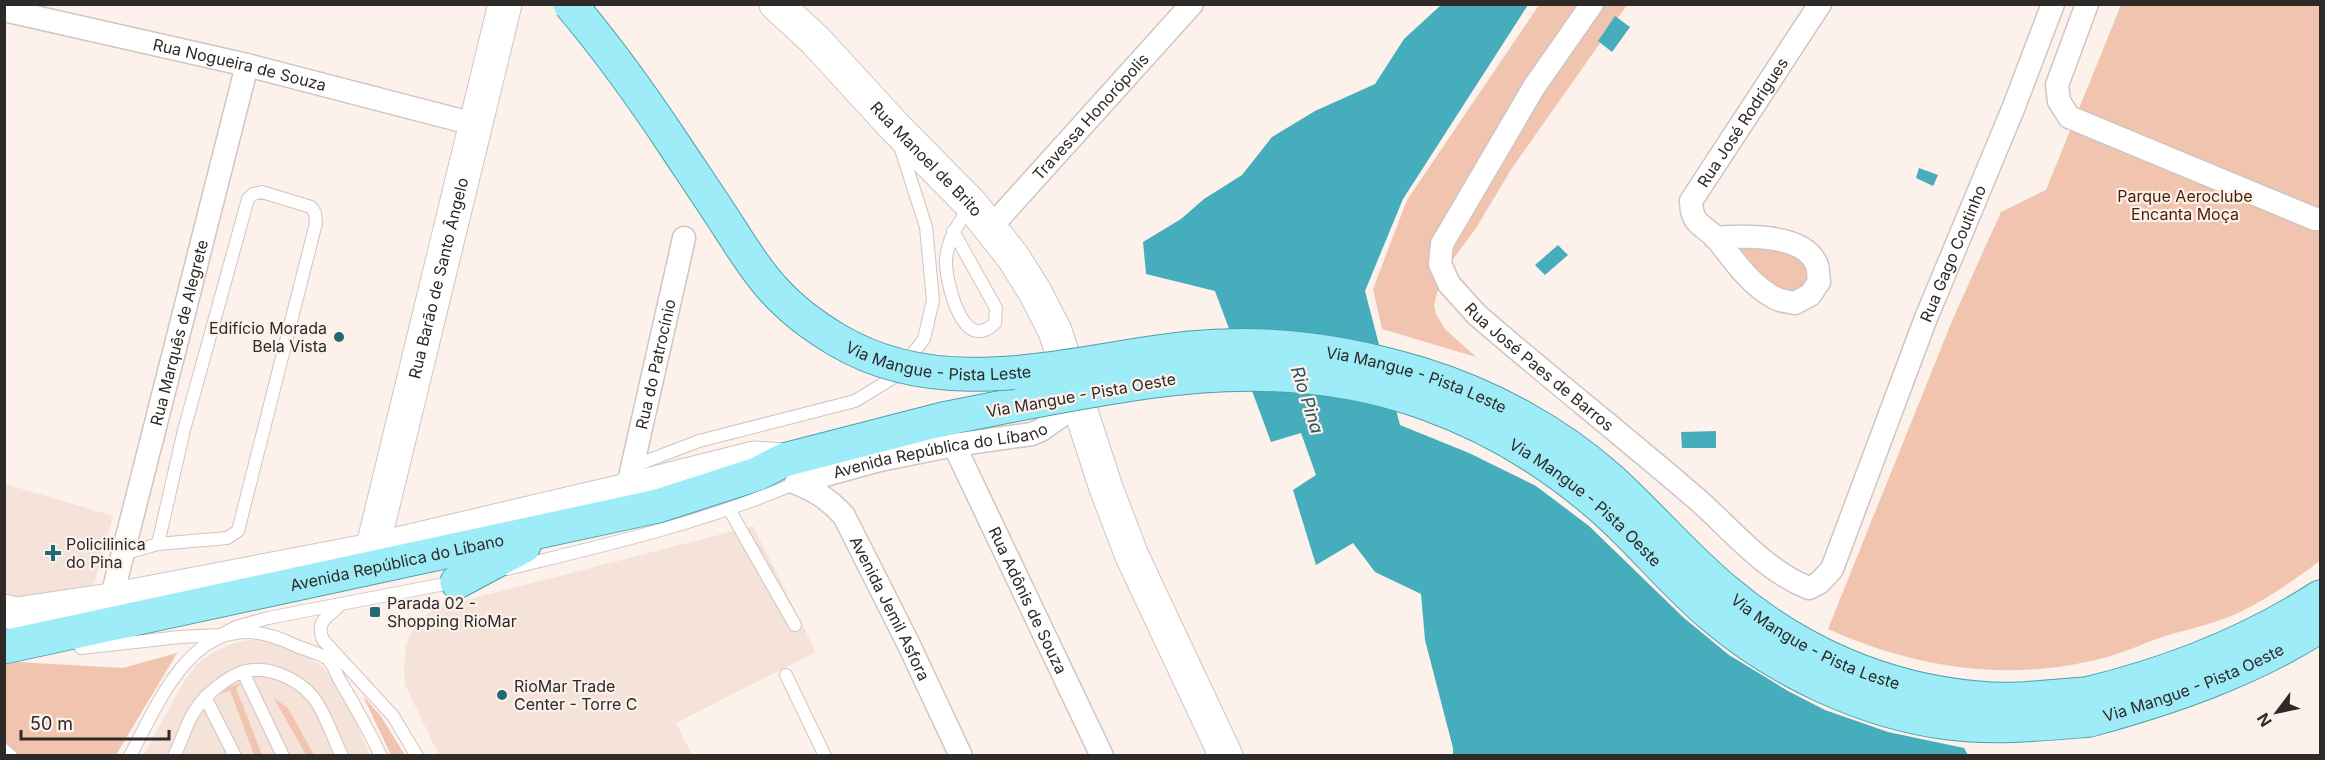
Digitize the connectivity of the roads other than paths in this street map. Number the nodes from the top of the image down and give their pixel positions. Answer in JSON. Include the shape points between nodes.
{"nodes":[{"id":1,"x":504,"y":4,"type":"edge"},
{"id":2,"x":570,"y":4,"type":"edge"},
{"id":3,"x":776,"y":4,"type":"edge"},
{"id":4,"x":1192,"y":4,"type":"edge"},
{"id":5,"x":1592,"y":4,"type":"edge"},
{"id":6,"x":1820,"y":4,"type":"edge"},
{"id":7,"x":2053,"y":4,"type":"edge"},
{"id":8,"x":2087,"y":4,"type":"edge"},
{"id":9,"x":4,"y":10,"type":"edge"},
{"id":10,"x":247,"y":65,"type":"junction"},
{"id":11,"x":474,"y":124,"type":"junction"},
{"id":12,"x":894,"y":126,"type":"junction"},
{"id":13,"x":980,"y":216,"type":"junction"},
{"id":14,"x":2320,"y":219,"type":"edge"},
{"id":15,"x":953,"y":231,"type":"junction"},
{"id":16,"x":684,"y":238,"type":"dead end"},
{"id":17,"x":1715,"y":238,"type":"dead end"},
{"id":18,"x":1079,"y":403,"type":"junction"},
{"id":19,"x":954,"y":445,"type":"junction"},
{"id":20,"x":794,"y":466,"type":"junction"},
{"id":21,"x":631,"y":478,"type":"junction"},
{"id":22,"x":1855,"y":505,"type":"joint"},
{"id":23,"x":729,"y":509,"type":"junction"},
{"id":24,"x":561,"y":526,"type":"junction"},
{"id":25,"x":159,"y":544,"type":"junction"},
{"id":26,"x":372,"y":550,"type":"junction"},
{"id":27,"x":123,"y":554,"type":"junction"},
{"id":28,"x":456,"y":582,"type":"junction"},
{"id":29,"x":2320,"y":597,"type":"edge"},
{"id":30,"x":111,"y":600,"type":"junction"},
{"id":31,"x":341,"y":604,"type":"junction"},
{"id":32,"x":9,"y":612,"type":"edge"},
{"id":33,"x":795,"y":625,"type":"dead end"},
{"id":34,"x":2320,"y":626,"type":"edge"},
{"id":35,"x":221,"y":635,"type":"junction"},
{"id":36,"x":4,"y":647,"type":"edge"},
{"id":37,"x":81,"y":648,"type":"dead end"},
{"id":38,"x":243,"y":672,"type":"junction"},
{"id":39,"x":786,"y":675,"type":"dead end"},
{"id":40,"x":205,"y":697,"type":"junction"},
{"id":41,"x":2088,"y":707,"type":"junction"},
{"id":42,"x":4,"y":750,"type":"edge"},
{"id":43,"x":179,"y":752,"type":"edge"},
{"id":44,"x":11,"y":756,"type":"edge"},
{"id":45,"x":130,"y":756,"type":"edge"},
{"id":46,"x":235,"y":756,"type":"edge"},
{"id":47,"x":283,"y":756,"type":"edge"},
{"id":48,"x":342,"y":756,"type":"edge"},
{"id":49,"x":381,"y":756,"type":"edge"},
{"id":50,"x":417,"y":756,"type":"edge"},
{"id":51,"x":825,"y":756,"type":"edge"},
{"id":52,"x":961,"y":756,"type":"edge"},
{"id":53,"x":1102,"y":756,"type":"edge"},
{"id":54,"x":1227,"y":756,"type":"edge"}],
"edges":[{"from":1,"to":11,"type":"street","name":"Rua Barão de Santo Ângelo"},
{"from":2,"to":41,"type":"main road","name":"Via Mangue - Pista Leste","bridge":true,"via":[[657,118],[773,290],[837,340],[864,354],[920,370],[972,375],[1193,347],[1270,346],[1379,362],[1473,393],[1558,440],[1605,475],[1727,592],[1828,658],[1897,684],[1950,694]]},
{"from":3,"to":12,"type":"street","name":"Rua Manoel de Brito","via":[[815,40]]},
{"from":4,"to":13,"type":"street","name":"Travessa Honorópolis"},
{"from":5,"to":22,"type":"street","name":"Rua José Paes de Barros","via":[[1534,87],[1442,244],[1440,264],[1449,284],[1477,315],[1791,581],[1809,588],[1833,569]]},
{"from":6,"to":17,"type":"street","name":"Rua José Rodrigues","via":[[1691,201],[1692,214]]},
{"from":7,"to":22,"type":"street","name":"Rua Gago Coutinho"},
{"from":8,"to":14,"type":"street","via":[[2057,85],[2069,117]]},
{"from":9,"to":10,"type":"street","name":"Rua Nogueira de Souza"},
{"from":10,"to":11,"type":"street","name":"Rua Nogueira de Souza"},
{"from":10,"to":27,"type":"street","name":"Rua Marquês de Alegrete"},
{"from":11,"to":26,"type":"street","name":"Rua Barão de Santo Ângelo"},
{"from":12,"to":13,"type":"street","name":"Rua Manoel de Brito"},
{"from":12,"to":21,"type":"lane","via":[[926,227],[933,300],[924,339],[896,376],[855,401],[699,441]]},
{"from":13,"to":15,"type":"lane"},
{"from":13,"to":18,"type":"street","name":"Rua Manoel de Brito","via":[[1013,256],[1035,292],[1055,331]]},
{"from":15,"to":15,"type":"lane","via":[[946,271],[960,316],[979,332],[996,323],[996,308]]},
{"from":16,"to":21,"type":"street","name":"Rua do Patrocínio"},
{"from":18,"to":19,"type":"street","name":"Avenida República do Líbano","via":[[1032,434]]},
{"from":18,"to":54,"type":"street","name":"Rua Manoel de Brito","via":[[1132,556]]},
{"from":19,"to":20,"type":"street","name":"Avenida República do Líbano","via":[[880,460]]},
{"from":19,"to":53,"type":"street","name":"Rua Adônis de Souza"},
{"from":20,"to":21,"type":"street","name":"Avenida República do Líbano","via":[[754,458]]},
{"from":20,"to":23,"type":"lane"},
{"from":20,"to":24,"type":"main road","name":"Avenida República do Líbano","via":[[658,506]]},
{"from":20,"to":41,"type":"main road","name":"Via Mangue - Pista Oeste","bridge":true,"via":[[943,419],[1136,382],[1196,375],[1303,374],[1364,385],[1425,403],[1498,435],[1552,468],[1608,514],[1714,617],[1747,643],[1797,673],[1851,697],[1949,723],[2040,724]]},
{"from":20,"to":52,"type":"street","name":"Avenida Jemil Asfora","via":[[811,489],[828,499],[844,516]]},
{"from":21,"to":26,"type":"street","name":"Avenida República do Líbano"},
{"from":23,"to":28,"type":"lane","via":[[669,529]]},
{"from":23,"to":33,"type":"lane"},
{"from":24,"to":28,"type":"main road"},
{"from":24,"to":36,"type":"main road","name":"Avenida República do Líbano"},
{"from":25,"to":25,"type":"lane","via":[[184,430],[248,199],[262,192],[311,207],[316,223],[238,531],[227,538]]},
{"from":25,"to":27,"type":"lane"},
{"from":26,"to":30,"type":"street","name":"Avenida República do Líbano"},
{"from":27,"to":30,"type":"street","name":"Rua Marquês de Alegrete"},
{"from":28,"to":31,"type":"lane"},
{"from":29,"to":41,"type":"main road","name":"Via Mangue - Pista Leste","via":[[2227,647],[2127,684]]},
{"from":30,"to":32,"type":"street","name":"Avenida República do Líbano"},
{"from":31,"to":35,"type":"lane","via":[[268,618]]},
{"from":31,"to":50,"type":"lane","via":[[324,617],[320,631],[323,640],[393,716]]},
{"from":34,"to":41,"type":"main road","name":"Via Mangue - Pista Oeste","via":[[2244,667],[2154,702]]},
{"from":35,"to":37,"type":"lane"},
{"from":35,"to":45,"type":"lane","via":[[181,667]]},
{"from":35,"to":49,"type":"lane","via":[[265,634],[328,659]]},
{"from":38,"to":40,"type":"lane"},
{"from":38,"to":47,"type":"lane"},
{"from":38,"to":48,"type":"lane","via":[[287,676],[301,686],[314,698]]},
{"from":39,"to":51,"type":"lane"},
{"from":40,"to":43,"type":"lane","via":[[194,711]]},
{"from":40,"to":46,"type":"lane"},
{"from":42,"to":44,"type":"lane"}]}
